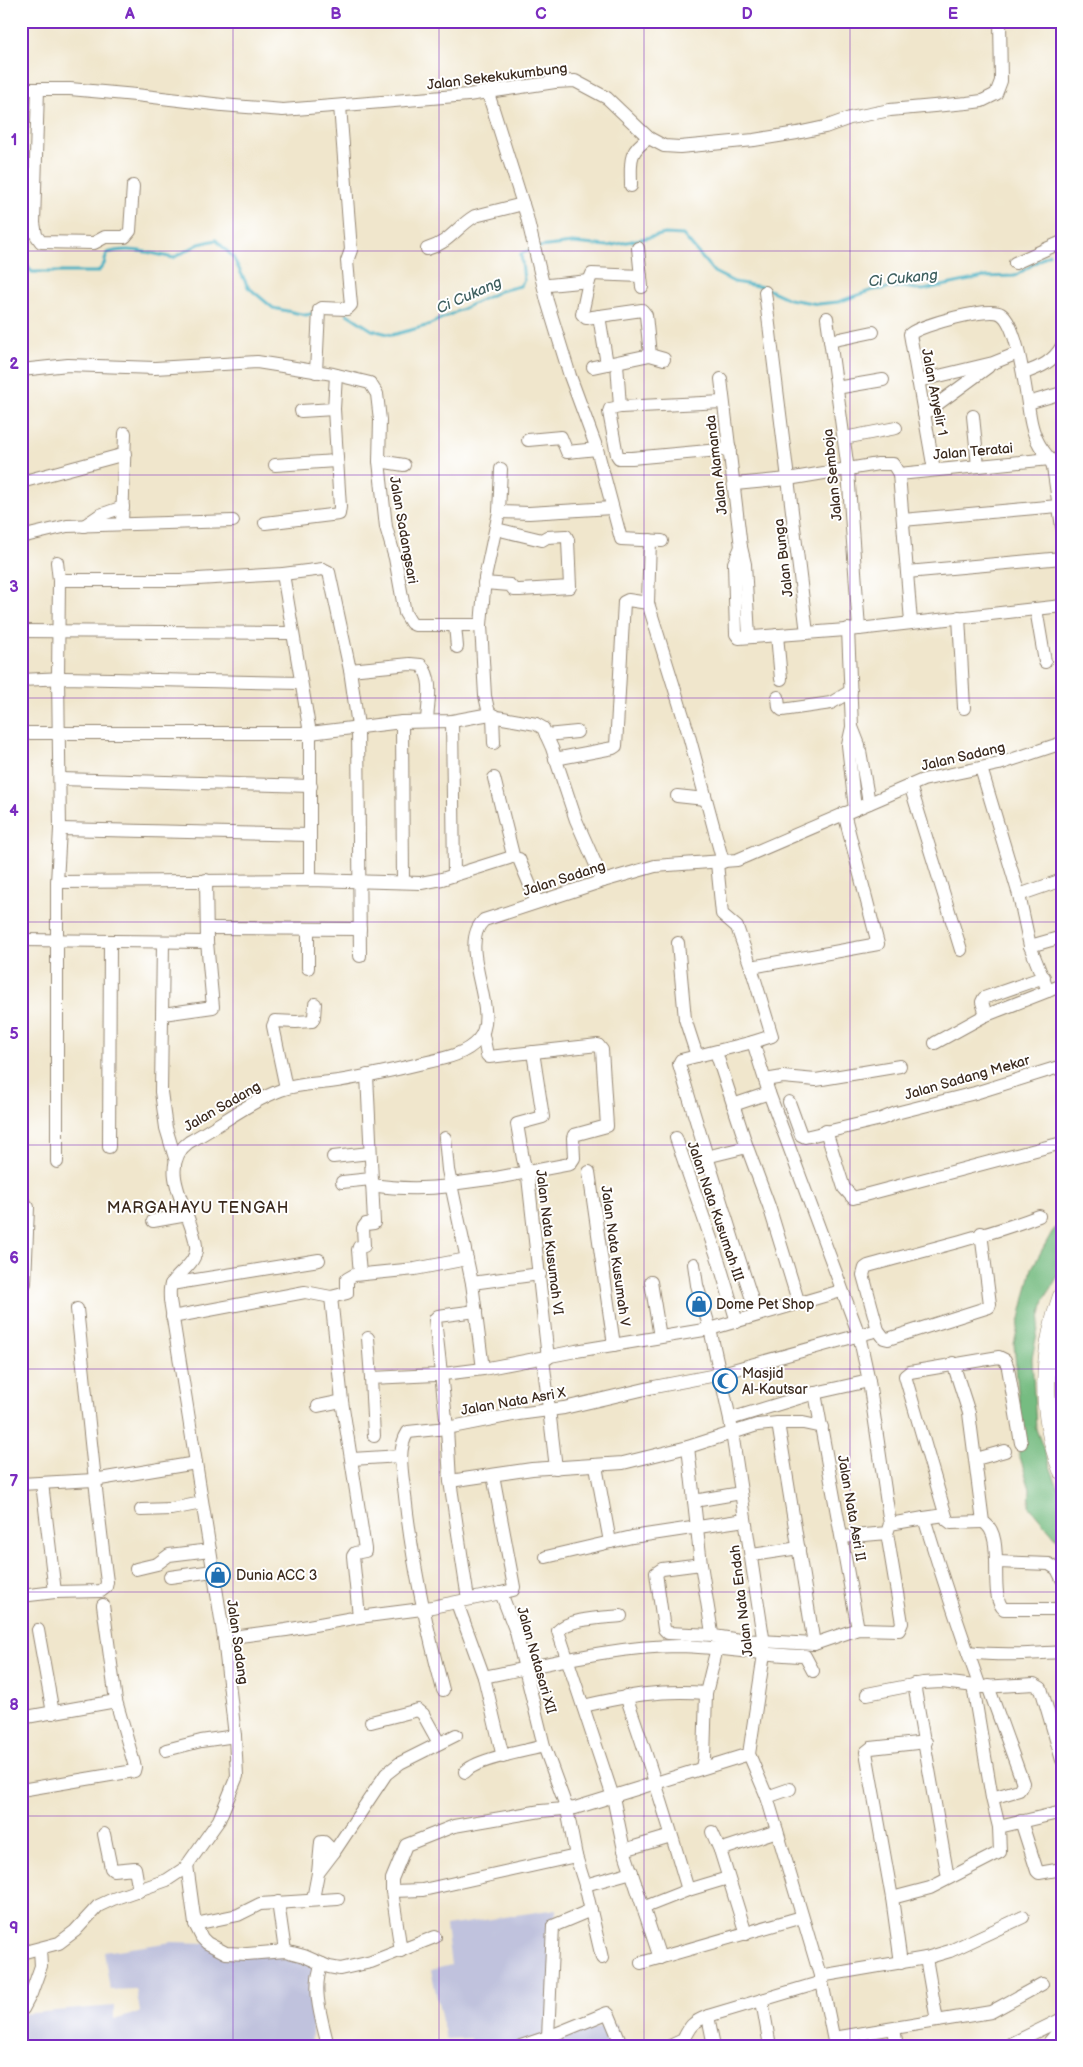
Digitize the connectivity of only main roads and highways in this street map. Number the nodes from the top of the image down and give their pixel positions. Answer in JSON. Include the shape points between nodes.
{"nodes":[{"id":1,"x":1062,"y":1296,"type":"edge"},
{"id":2,"x":1062,"y":1317,"type":"edge"},
{"id":3,"x":1062,"y":1448,"type":"edge"},
{"id":4,"x":1062,"y":1470,"type":"edge"}],
"edges":[{"from":1,"to":4,"type":"highway","via":[[1050,1336],[1046,1383],[1050,1427]]},
{"from":2,"to":3,"type":"highway","via":[[1052,1367],[1054,1410]]}]}
